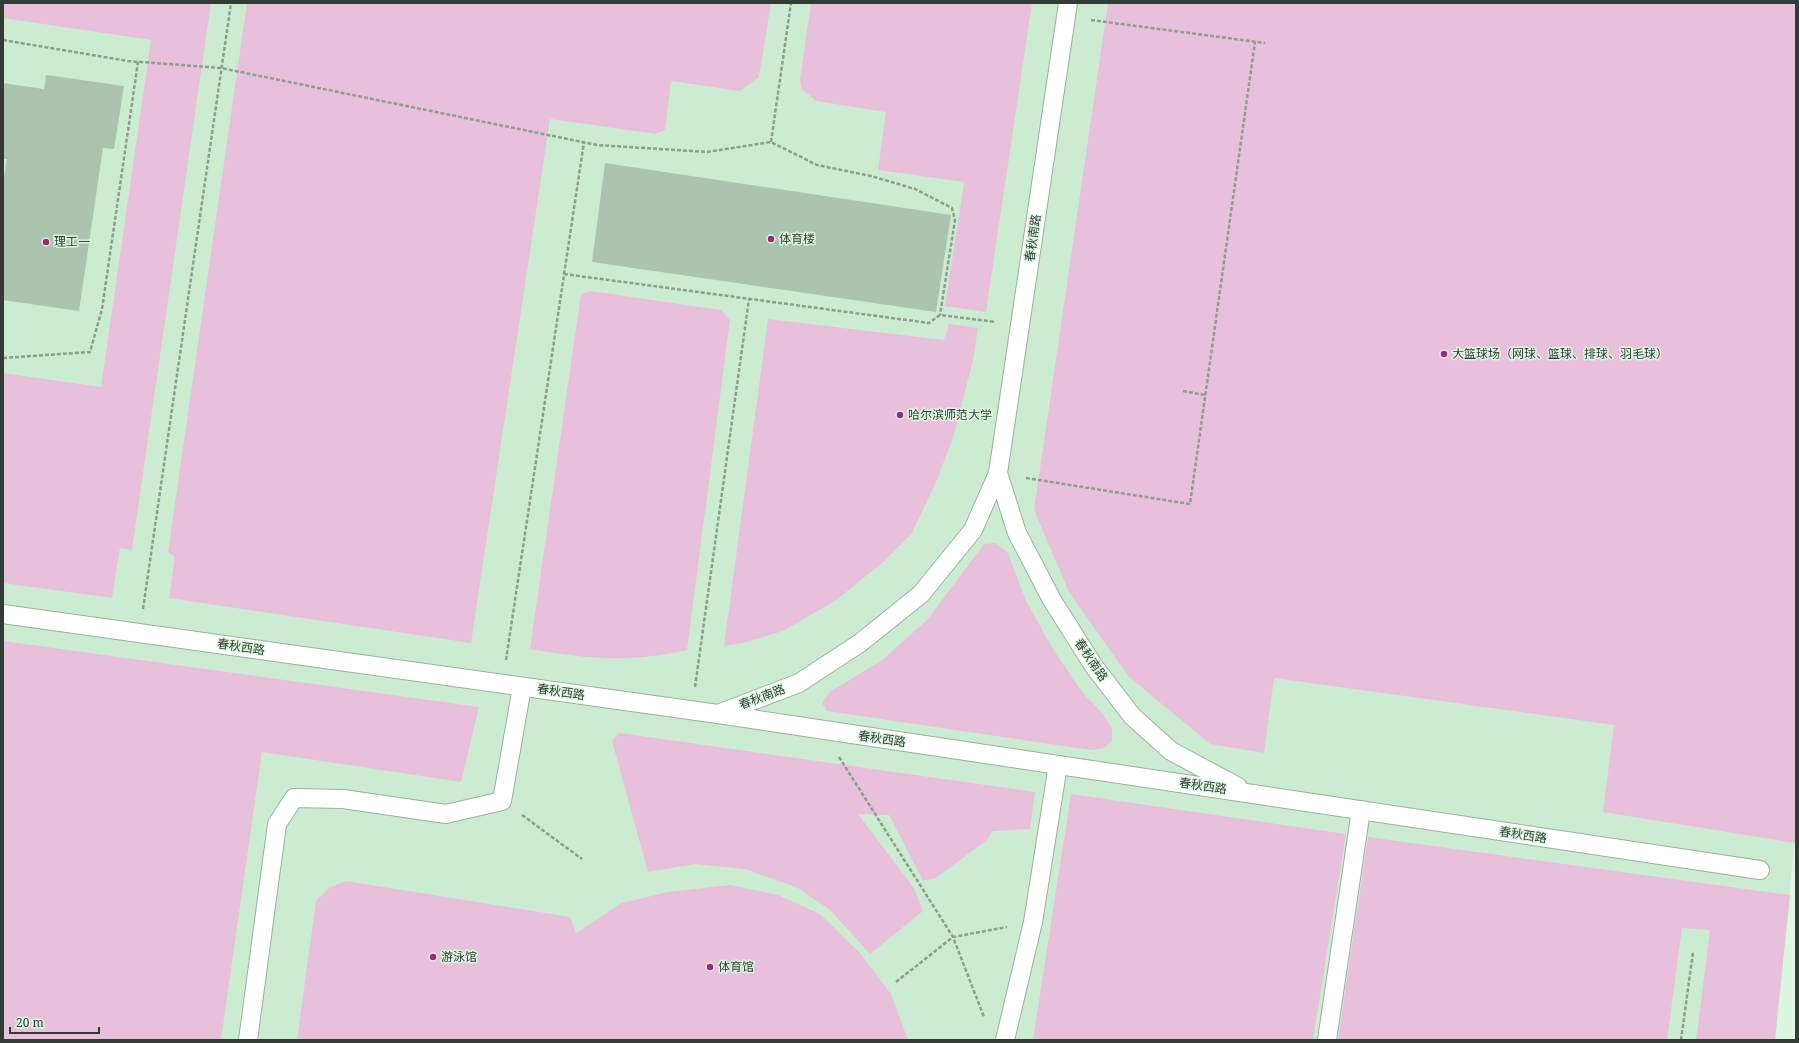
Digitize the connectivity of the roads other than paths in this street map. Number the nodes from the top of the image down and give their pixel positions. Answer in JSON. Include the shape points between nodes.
{"nodes":[{"id":1,"x":1067,"y":10,"type":"edge"},
{"id":2,"x":998,"y":473,"type":"junction"},
{"id":3,"x":3,"y":614,"type":"edge"},
{"id":4,"x":522,"y":687,"type":"junction"},
{"id":5,"x":718,"y":714,"type":"junction"},
{"id":6,"x":1058,"y":765,"type":"junction"},
{"id":7,"x":1249,"y":793,"type":"junction"},
{"id":8,"x":1362,"y":810,"type":"junction"},
{"id":9,"x":1760,"y":870,"type":"dead end"},
{"id":10,"x":248,"y":1040,"type":"edge"},
{"id":11,"x":1005,"y":1040,"type":"edge"},
{"id":12,"x":1327,"y":1040,"type":"edge"}],
"edges":[{"from":1,"to":2,"type":"lane","name":"春秋南路"},
{"from":2,"to":5,"type":"lane","name":"春秋南路","via":[[973,530],[922,594],[860,643],[799,683]]},
{"from":2,"to":7,"type":"lane","name":"春秋南路","via":[[1017,533],[1052,600],[1093,665],[1132,716],[1171,751]]},
{"from":3,"to":4,"type":"lane","name":"春秋西路"},
{"from":4,"to":5,"type":"lane","name":"春秋西路"},
{"from":4,"to":10,"type":"lane","via":[[502,801],[446,814],[343,799],[294,798],[277,824]]},
{"from":5,"to":6,"type":"lane","name":"春秋西路"},
{"from":6,"to":7,"type":"lane","name":"春秋西路"},
{"from":6,"to":11,"type":"lane","via":[[1034,922]]},
{"from":7,"to":8,"type":"lane","name":"春秋西路"},
{"from":8,"to":9,"type":"lane","name":"春秋西路"},
{"from":8,"to":12,"type":"lane"}]}
